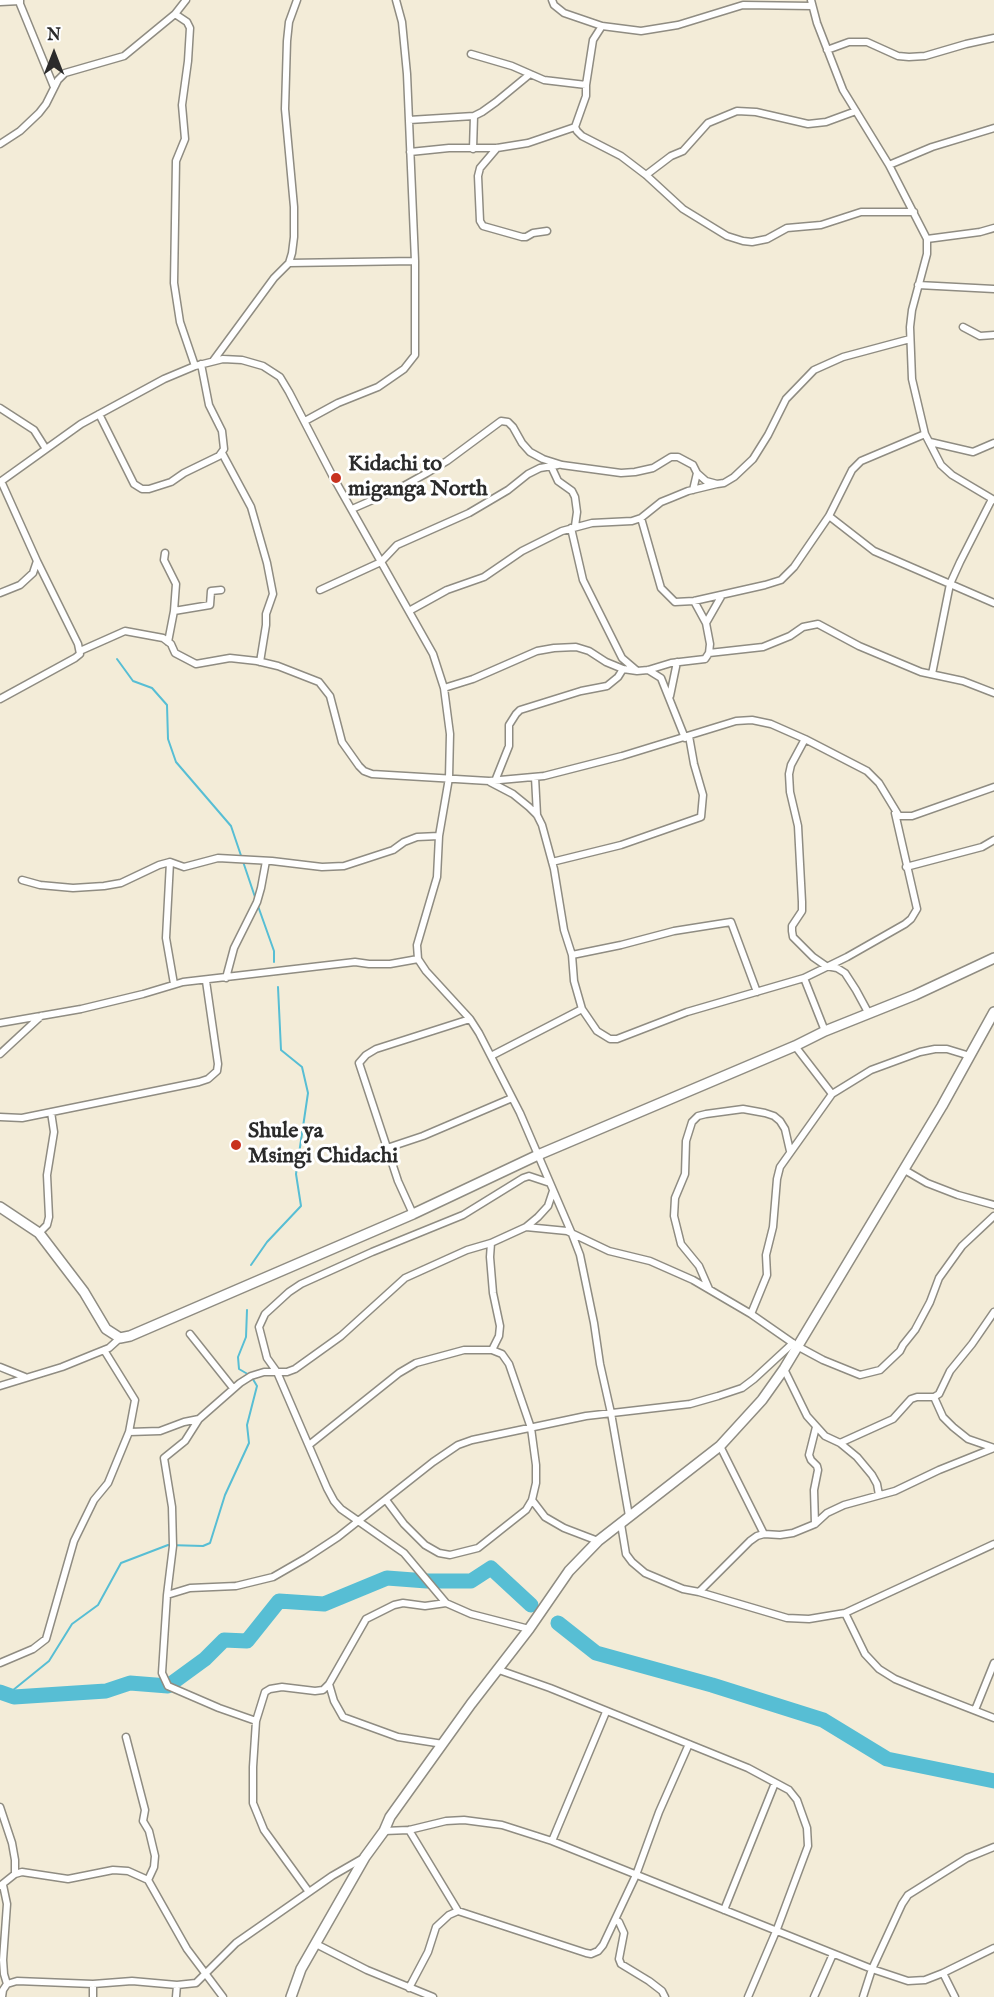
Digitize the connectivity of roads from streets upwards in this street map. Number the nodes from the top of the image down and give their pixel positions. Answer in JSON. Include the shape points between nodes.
{"nodes":[{"id":1,"x":20,"y":0,"type":"edge"},
{"id":2,"x":186,"y":0,"type":"edge"},
{"id":3,"x":297,"y":0,"type":"edge"},
{"id":4,"x":396,"y":0,"type":"edge"},
{"id":5,"x":552,"y":0,"type":"edge"},
{"id":6,"x":0,"y":2,"type":"edge"},
{"id":7,"x":812,"y":3,"type":"edge"},
{"id":8,"x":175,"y":14,"type":"junction"},
{"id":9,"x":602,"y":27,"type":"junction"},
{"id":10,"x":994,"y":38,"type":"edge"},
{"id":11,"x":827,"y":50,"type":"junction"},
{"id":12,"x":471,"y":54,"type":"dead end"},
{"id":13,"x":530,"y":74,"type":"junction"},
{"id":14,"x":586,"y":85,"type":"junction"},
{"id":15,"x":54,"y":87,"type":"junction"},
{"id":16,"x":856,"y":111,"type":"junction"},
{"id":17,"x":474,"y":116,"type":"junction"},
{"id":18,"x":409,"y":120,"type":"junction"},
{"id":19,"x":575,"y":127,"type":"junction"},
{"id":20,"x":994,"y":128,"type":"edge"},
{"id":21,"x":0,"y":144,"type":"edge"},
{"id":22,"x":497,"y":148,"type":"junction"},
{"id":23,"x":473,"y":149,"type":"junction"},
{"id":24,"x":410,"y":152,"type":"junction"},
{"id":25,"x":889,"y":165,"type":"junction"},
{"id":26,"x":646,"y":176,"type":"junction"},
{"id":27,"x":914,"y":212,"type":"junction"},
{"id":28,"x":994,"y":228,"type":"edge"},
{"id":29,"x":547,"y":231,"type":"dead end"},
{"id":30,"x":927,"y":239,"type":"junction"},
{"id":31,"x":415,"y":261,"type":"junction"},
{"id":32,"x":289,"y":263,"type":"junction"},
{"id":33,"x":918,"y":285,"type":"junction"},
{"id":34,"x":994,"y":289,"type":"edge"},
{"id":35,"x":963,"y":327,"type":"dead end"},
{"id":36,"x":994,"y":335,"type":"edge"},
{"id":37,"x":910,"y":339,"type":"junction"},
{"id":38,"x":213,"y":361,"type":"junction"},
{"id":39,"x":198,"y":365,"type":"junction"},
{"id":40,"x":0,"y":408,"type":"edge"},
{"id":41,"x":99,"y":414,"type":"junction"},
{"id":42,"x":305,"y":421,"type":"junction"},
{"id":43,"x":925,"y":434,"type":"junction"},
{"id":44,"x":930,"y":442,"type":"junction"},
{"id":45,"x":994,"y":443,"type":"edge"},
{"id":46,"x":46,"y":449,"type":"junction"},
{"id":47,"x":222,"y":453,"type":"junction"},
{"id":48,"x":562,"y":465,"type":"junction"},
{"id":49,"x":551,"y":466,"type":"junction"},
{"id":50,"x":697,"y":473,"type":"junction"},
{"id":51,"x":0,"y":481,"type":"edge"},
{"id":52,"x":717,"y":484,"type":"junction"},
{"id":53,"x":693,"y":490,"type":"junction"},
{"id":54,"x":993,"y":500,"type":"edge"},
{"id":55,"x":352,"y":508,"type":"junction"},
{"id":56,"x":829,"y":516,"type":"junction"},
{"id":57,"x":641,"y":518,"type":"junction"},
{"id":58,"x":573,"y":527,"type":"junction"},
{"id":59,"x":165,"y":553,"type":"dead end"},
{"id":60,"x":37,"y":561,"type":"junction"},
{"id":61,"x":381,"y":562,"type":"junction"},
{"id":62,"x":950,"y":584,"type":"junction"},
{"id":63,"x":221,"y":590,"type":"dead end"},
{"id":64,"x":320,"y":590,"type":"dead end"},
{"id":65,"x":0,"y":593,"type":"edge"},
{"id":66,"x":723,"y":594,"type":"junction"},
{"id":67,"x":694,"y":601,"type":"junction"},
{"id":68,"x":994,"y":603,"type":"edge"},
{"id":69,"x":174,"y":611,"type":"junction"},
{"id":70,"x":409,"y":611,"type":"junction"},
{"id":71,"x":706,"y":623,"type":"junction"},
{"id":72,"x":168,"y":642,"type":"junction"},
{"id":73,"x":80,"y":651,"type":"junction"},
{"id":74,"x":709,"y":653,"type":"junction"},
{"id":75,"x":260,"y":662,"type":"junction"},
{"id":76,"x":677,"y":662,"type":"junction"},
{"id":77,"x":623,"y":669,"type":"junction"},
{"id":78,"x":648,"y":670,"type":"junction"},
{"id":79,"x":637,"y":671,"type":"junction"},
{"id":80,"x":932,"y":674,"type":"junction"},
{"id":81,"x":444,"y":688,"type":"junction"},
{"id":82,"x":994,"y":693,"type":"edge"},
{"id":83,"x":0,"y":699,"type":"edge"},
{"id":84,"x":670,"y":699,"type":"junction"},
{"id":85,"x":687,"y":737,"type":"junction"},
{"id":86,"x":805,"y":739,"type":"junction"},
{"id":87,"x":535,"y":777,"type":"junction"},
{"id":88,"x":449,"y":778,"type":"junction"},
{"id":89,"x":492,"y":781,"type":"junction"},
{"id":90,"x":994,"y":787,"type":"edge"},
{"id":91,"x":895,"y":812,"type":"junction"},
{"id":92,"x":537,"y":815,"type":"junction"},
{"id":93,"x":439,"y":836,"type":"junction"},
{"id":94,"x":994,"y":840,"type":"edge"},
{"id":95,"x":266,"y":861,"type":"junction"},
{"id":96,"x":170,"y":862,"type":"junction"},
{"id":97,"x":552,"y":862,"type":"junction"},
{"id":98,"x":906,"y":867,"type":"junction"},
{"id":99,"x":22,"y":880,"type":"dead end"},
{"id":100,"x":572,"y":955,"type":"junction"},
{"id":101,"x":994,"y":958,"type":"edge"},
{"id":102,"x":418,"y":959,"type":"junction"},
{"id":103,"x":826,"y":966,"type":"junction"},
{"id":104,"x":226,"y":978,"type":"junction"},
{"id":105,"x":804,"y":978,"type":"junction"},
{"id":106,"x":206,"y":981,"type":"junction"},
{"id":107,"x":174,"y":984,"type":"junction"},
{"id":108,"x":757,"y":992,"type":"junction"},
{"id":109,"x":582,"y":1009,"type":"junction"},
{"id":110,"x":994,"y":1012,"type":"edge"},
{"id":111,"x":868,"y":1014,"type":"junction"},
{"id":112,"x":40,"y":1016,"type":"junction"},
{"id":113,"x":470,"y":1018,"type":"junction"},
{"id":114,"x":0,"y":1023,"type":"edge"},
{"id":115,"x":825,"y":1031,"type":"junction"},
{"id":116,"x":795,"y":1046,"type":"junction"},
{"id":117,"x":0,"y":1054,"type":"edge"},
{"id":118,"x":491,"y":1056,"type":"junction"},
{"id":119,"x":970,"y":1056,"type":"junction"},
{"id":120,"x":832,"y":1094,"type":"junction"},
{"id":121,"x":512,"y":1098,"type":"junction"},
{"id":122,"x":51,"y":1112,"type":"junction"},
{"id":123,"x":0,"y":1117,"type":"edge"},
{"id":124,"x":387,"y":1148,"type":"junction"},
{"id":125,"x":790,"y":1151,"type":"junction"},
{"id":126,"x":538,"y":1155,"type":"junction"},
{"id":127,"x":903,"y":1170,"type":"junction"},
{"id":128,"x":550,"y":1183,"type":"junction"},
{"id":129,"x":553,"y":1191,"type":"junction"},
{"id":130,"x":994,"y":1206,"type":"edge"},
{"id":131,"x":0,"y":1207,"type":"edge"},
{"id":132,"x":413,"y":1214,"type":"junction"},
{"id":133,"x":994,"y":1216,"type":"edge"},
{"id":134,"x":526,"y":1227,"type":"junction"},
{"id":135,"x":39,"y":1233,"type":"junction"},
{"id":136,"x":572,"y":1234,"type":"junction"},
{"id":137,"x":490,"y":1243,"type":"junction"},
{"id":138,"x":709,"y":1289,"type":"junction"},
{"id":139,"x":994,"y":1311,"type":"edge"},
{"id":140,"x":751,"y":1314,"type":"junction"},
{"id":141,"x":190,"y":1334,"type":"dead end"},
{"id":142,"x":120,"y":1338,"type":"junction"},
{"id":143,"x":795,"y":1345,"type":"junction"},
{"id":144,"x":104,"y":1350,"type":"junction"},
{"id":145,"x":492,"y":1350,"type":"junction"},
{"id":146,"x":0,"y":1367,"type":"edge"},
{"id":147,"x":784,"y":1369,"type":"junction"},
{"id":148,"x":277,"y":1372,"type":"junction"},
{"id":149,"x":26,"y":1377,"type":"junction"},
{"id":150,"x":0,"y":1386,"type":"edge"},
{"id":151,"x":233,"y":1388,"type":"junction"},
{"id":152,"x":934,"y":1397,"type":"junction"},
{"id":153,"x":611,"y":1413,"type":"junction"},
{"id":154,"x":199,"y":1419,"type":"junction"},
{"id":155,"x":816,"y":1427,"type":"junction"},
{"id":156,"x":531,"y":1428,"type":"junction"},
{"id":157,"x":129,"y":1432,"type":"junction"},
{"id":158,"x":840,"y":1443,"type":"junction"},
{"id":159,"x":309,"y":1445,"type":"junction"},
{"id":160,"x":720,"y":1446,"type":"junction"},
{"id":161,"x":994,"y":1448,"type":"edge"},
{"id":162,"x":879,"y":1495,"type":"junction"},
{"id":163,"x":386,"y":1500,"type":"junction"},
{"id":164,"x":532,"y":1500,"type":"junction"},
{"id":165,"x":629,"y":1516,"type":"junction"},
{"id":166,"x":359,"y":1521,"type":"junction"},
{"id":167,"x":621,"y":1524,"type":"junction"},
{"id":168,"x":815,"y":1524,"type":"junction"},
{"id":169,"x":764,"y":1534,"type":"junction"},
{"id":170,"x":598,"y":1541,"type":"junction"},
{"id":171,"x":994,"y":1544,"type":"edge"},
{"id":172,"x":699,"y":1592,"type":"junction"},
{"id":173,"x":167,"y":1595,"type":"junction"},
{"id":174,"x":446,"y":1603,"type":"junction"},
{"id":175,"x":845,"y":1613,"type":"junction"},
{"id":176,"x":529,"y":1629,"type":"junction"},
{"id":177,"x":0,"y":1663,"type":"edge"},
{"id":178,"x":994,"y":1663,"type":"edge"},
{"id":179,"x":499,"y":1670,"type":"junction"},
{"id":180,"x":329,"y":1684,"type":"junction"},
{"id":181,"x":975,"y":1710,"type":"junction"},
{"id":182,"x":606,"y":1712,"type":"junction"},
{"id":183,"x":994,"y":1718,"type":"edge"},
{"id":184,"x":256,"y":1722,"type":"junction"},
{"id":185,"x":126,"y":1737,"type":"dead end"},
{"id":186,"x":444,"y":1744,"type":"junction"},
{"id":187,"x":689,"y":1744,"type":"junction"},
{"id":188,"x":775,"y":1783,"type":"junction"},
{"id":189,"x":0,"y":1807,"type":"edge"},
{"id":190,"x":409,"y":1830,"type":"junction"},
{"id":191,"x":384,"y":1831,"type":"junction"},
{"id":192,"x":552,"y":1841,"type":"junction"},
{"id":193,"x":994,"y":1847,"type":"edge"},
{"id":194,"x":365,"y":1857,"type":"junction"},
{"id":195,"x":15,"y":1874,"type":"junction"},
{"id":196,"x":636,"y":1875,"type":"junction"},
{"id":197,"x":148,"y":1880,"type":"junction"},
{"id":198,"x":2,"y":1885,"type":"edge"},
{"id":199,"x":309,"y":1892,"type":"junction"},
{"id":200,"x":724,"y":1910,"type":"junction"},
{"id":201,"x":458,"y":1911,"type":"junction"},
{"id":202,"x":615,"y":1920,"type":"junction"},
{"id":203,"x":775,"y":1930,"type":"junction"},
{"id":204,"x":316,"y":1944,"type":"junction"},
{"id":205,"x":994,"y":1948,"type":"edge"},
{"id":206,"x":833,"y":1954,"type":"junction"},
{"id":207,"x":872,"y":1969,"type":"junction"},
{"id":208,"x":205,"y":1973,"type":"junction"},
{"id":209,"x":943,"y":1973,"type":"junction"},
{"id":210,"x":7,"y":1984,"type":"junction"},
{"id":211,"x":93,"y":1984,"type":"junction"},
{"id":212,"x":177,"y":1985,"type":"junction"},
{"id":213,"x":409,"y":1988,"type":"junction"},
{"id":214,"x":2,"y":1997,"type":"edge"},
{"id":215,"x":93,"y":1997,"type":"edge"},
{"id":216,"x":176,"y":1997,"type":"edge"},
{"id":217,"x":223,"y":1997,"type":"edge"},
{"id":218,"x":291,"y":1997,"type":"edge"},
{"id":219,"x":433,"y":1997,"type":"edge"},
{"id":220,"x":665,"y":1997,"type":"edge"},
{"id":221,"x":748,"y":1997,"type":"edge"},
{"id":222,"x":814,"y":1997,"type":"edge"},
{"id":223,"x":863,"y":1997,"type":"edge"},
{"id":224,"x":955,"y":1997,"type":"edge"}],
"edges":[{"from":1,"to":6,"type":"street"},
{"from":1,"to":15,"type":"street"},
{"from":2,"to":8,"type":"street"},
{"from":3,"to":32,"type":"street","via":[[287,41],[285,109],[294,237]]},
{"from":4,"to":18,"type":"street","via":[[402,22]]},
{"from":5,"to":9,"type":"street","via":[[564,13]]},
{"from":7,"to":9,"type":"street","via":[[742,5],[678,25],[641,31]]},
{"from":7,"to":11,"type":"street"},
{"from":8,"to":15,"type":"street","via":[[124,56],[65,73]]},
{"from":8,"to":39,"type":"street","via":[[190,28],[182,105],[185,139],[176,160],[174,283],[180,322]]},
{"from":9,"to":14,"type":"street","via":[[593,40]]},
{"from":10,"to":11,"type":"street","via":[[925,56],[898,56],[867,42],[849,42]]},
{"from":11,"to":16,"type":"street"},
{"from":12,"to":13,"type":"street"},
{"from":13,"to":14,"type":"street","via":[[558,83]]},
{"from":13,"to":17,"type":"street"},
{"from":14,"to":19,"type":"street"},
{"from":15,"to":21,"type":"street","via":[[39,113]]},
{"from":16,"to":25,"type":"street"},
{"from":16,"to":26,"type":"street","via":[[808,124],[737,111],[708,123],[683,151]]},
{"from":17,"to":18,"type":"street"},
{"from":17,"to":23,"type":"street"},
{"from":18,"to":24,"type":"street"},
{"from":19,"to":22,"type":"street"},
{"from":19,"to":26,"type":"street","via":[[582,136],[621,156]]},
{"from":20,"to":25,"type":"street"},
{"from":22,"to":23,"type":"street"},
{"from":22,"to":29,"type":"street","via":[[478,176],[483,226],[522,237]]},
{"from":23,"to":24,"type":"street"},
{"from":24,"to":31,"type":"street"},
{"from":25,"to":27,"type":"street"},
{"from":26,"to":27,"type":"street","via":[[683,209],[727,236],[743,241],[767,239],[787,228],[821,225],[861,212]]},
{"from":27,"to":30,"type":"street"},
{"from":28,"to":30,"type":"street"},
{"from":30,"to":33,"type":"street"},
{"from":31,"to":32,"type":"street"},
{"from":31,"to":42,"type":"street","via":[[415,355],[404,369],[378,387]]},
{"from":32,"to":38,"type":"street"},
{"from":33,"to":34,"type":"street"},
{"from":33,"to":37,"type":"street"},
{"from":35,"to":36,"type":"street","via":[[980,336]]},
{"from":37,"to":43,"type":"street","via":[[912,379]]},
{"from":37,"to":52,"type":"street","via":[[843,357],[814,370],[786,399],[753,459],[734,477]]},
{"from":38,"to":39,"type":"street"},
{"from":38,"to":42,"type":"street","via":[[242,360],[263,366],[280,377]]},
{"from":39,"to":41,"type":"street"},
{"from":39,"to":47,"type":"street","via":[[222,431]]},
{"from":40,"to":46,"type":"street","via":[[34,430]]},
{"from":41,"to":46,"type":"street"},
{"from":41,"to":47,"type":"street","via":[[127,472],[142,489],[171,482]]},
{"from":42,"to":55,"type":"street"},
{"from":43,"to":44,"type":"street"},
{"from":43,"to":56,"type":"street","via":[[861,461],[848,477]]},
{"from":44,"to":45,"type":"street","via":[[973,452]]},
{"from":44,"to":54,"type":"street","via":[[946,470]]},
{"from":46,"to":51,"type":"street"},
{"from":47,"to":75,"type":"street","via":[[251,507],[273,594],[266,614]]},
{"from":48,"to":49,"type":"street"},
{"from":48,"to":50,"type":"street","via":[[635,472],[653,468],[672,456],[693,465]]},
{"from":48,"to":55,"type":"street","via":[[530,452],[513,427],[501,421],[437,467]]},
{"from":49,"to":58,"type":"street","via":[[558,481],[575,497]]},
{"from":49,"to":61,"type":"street","via":[[528,474],[469,513],[398,545]]},
{"from":50,"to":52,"type":"street"},
{"from":50,"to":53,"type":"street"},
{"from":51,"to":60,"type":"street"},
{"from":52,"to":53,"type":"street"},
{"from":53,"to":57,"type":"street","via":[[661,502]]},
{"from":54,"to":62,"type":"street"},
{"from":55,"to":61,"type":"street"},
{"from":56,"to":62,"type":"street","via":[[874,551]]},
{"from":56,"to":66,"type":"street","via":[[795,567],[781,580]]},
{"from":57,"to":58,"type":"street"},
{"from":57,"to":67,"type":"street","via":[[661,588],[675,602]]},
{"from":58,"to":70,"type":"street","via":[[522,551],[484,577],[447,590]]},
{"from":58,"to":79,"type":"street","via":[[583,580],[622,658]]},
{"from":59,"to":69,"type":"street","via":[[164,560],[176,584]]},
{"from":60,"to":65,"type":"street","via":[[33,573],[20,585]]},
{"from":60,"to":73,"type":"street"},
{"from":61,"to":64,"type":"street"},
{"from":61,"to":70,"type":"street"},
{"from":62,"to":68,"type":"street"},
{"from":62,"to":80,"type":"street"},
{"from":63,"to":69,"type":"street","via":[[212,591],[210,605]]},
{"from":66,"to":67,"type":"street"},
{"from":66,"to":71,"type":"street"},
{"from":67,"to":71,"type":"street"},
{"from":69,"to":72,"type":"street"},
{"from":70,"to":81,"type":"street","via":[[432,654]]},
{"from":71,"to":74,"type":"street"},
{"from":72,"to":73,"type":"street","via":[[125,631]]},
{"from":72,"to":75,"type":"street","via":[[175,653],[196,664],[230,658]]},
{"from":73,"to":83,"type":"street","via":[[75,658]]},
{"from":74,"to":76,"type":"street","via":[[705,659]]},
{"from":74,"to":80,"type":"street","via":[[763,647],[802,627],[818,624],[859,646]]},
{"from":75,"to":88,"type":"street","via":[[297,673],[326,689],[342,742],[364,771]]},
{"from":76,"to":78,"type":"street"},
{"from":76,"to":84,"type":"street"},
{"from":77,"to":79,"type":"street"},
{"from":77,"to":81,"type":"street","via":[[576,647],[554,648]]},
{"from":77,"to":89,"type":"street","via":[[607,686],[520,710],[509,725],[510,746]]},
{"from":78,"to":79,"type":"street"},
{"from":78,"to":84,"type":"street","via":[[661,678]]},
{"from":80,"to":82,"type":"street"},
{"from":81,"to":88,"type":"street","via":[[450,734]]},
{"from":84,"to":85,"type":"street"},
{"from":85,"to":86,"type":"street","via":[[736,721],[752,720]]},
{"from":85,"to":87,"type":"street"},
{"from":85,"to":97,"type":"street","via":[[703,795],[701,817],[621,845]]},
{"from":86,"to":91,"type":"street","via":[[867,771],[879,783]]},
{"from":86,"to":103,"type":"street","via":[[789,774],[798,826],[802,902],[792,931],[804,949]]},
{"from":87,"to":89,"type":"street"},
{"from":87,"to":92,"type":"street"},
{"from":88,"to":89,"type":"street"},
{"from":88,"to":93,"type":"street"},
{"from":89,"to":92,"type":"street"},
{"from":90,"to":91,"type":"street","via":[[912,816]]},
{"from":91,"to":98,"type":"street"},
{"from":92,"to":97,"type":"street"},
{"from":93,"to":95,"type":"street","via":[[417,837],[393,850],[344,866]]},
{"from":93,"to":102,"type":"street","via":[[437,877],[417,945]]},
{"from":94,"to":98,"type":"street","via":[[982,847]]},
{"from":95,"to":96,"type":"street","via":[[218,858],[184,867]]},
{"from":95,"to":104,"type":"street","via":[[259,895],[234,948]]},
{"from":96,"to":99,"type":"street","via":[[104,886],[73,888]]},
{"from":96,"to":107,"type":"street","via":[[166,938]]},
{"from":97,"to":100,"type":"street"},
{"from":98,"to":103,"type":"street","via":[[917,909],[911,919]]},
{"from":100,"to":108,"type":"street","via":[[731,922]]},
{"from":100,"to":109,"type":"street"},
{"from":101,"to":111,"type":"street"},
{"from":102,"to":104,"type":"street","via":[[390,964],[355,962]]},
{"from":102,"to":113,"type":"street"},
{"from":103,"to":105,"type":"street"},
{"from":103,"to":111,"type":"street","via":[[844,973]]},
{"from":104,"to":106,"type":"street"},
{"from":105,"to":108,"type":"street"},
{"from":105,"to":115,"type":"street"},
{"from":106,"to":107,"type":"street"},
{"from":106,"to":122,"type":"street","via":[[218,1064],[217,1071],[208,1079]]},
{"from":107,"to":112,"type":"street"},
{"from":108,"to":109,"type":"street","via":[[687,1012],[617,1040],[597,1031]]},
{"from":109,"to":118,"type":"street"},
{"from":110,"to":119,"type":"street"},
{"from":111,"to":115,"type":"street"},
{"from":112,"to":114,"type":"street"},
{"from":112,"to":117,"type":"street"},
{"from":113,"to":118,"type":"street"},
{"from":113,"to":124,"type":"street","via":[[376,1049],[359,1063]]},
{"from":115,"to":116,"type":"street"},
{"from":116,"to":120,"type":"street"},
{"from":116,"to":126,"type":"street"},
{"from":118,"to":121,"type":"street"},
{"from":119,"to":120,"type":"street","via":[[935,1048],[920,1052],[871,1070]]},
{"from":119,"to":127,"type":"street"},
{"from":120,"to":125,"type":"street"},
{"from":121,"to":124,"type":"street"},
{"from":121,"to":126,"type":"street"},
{"from":122,"to":123,"type":"street","via":[[22,1118]]},
{"from":122,"to":135,"type":"street","via":[[54,1132],[47,1175],[49,1217]]},
{"from":124,"to":132,"type":"street"},
{"from":125,"to":138,"type":"street","via":[[780,1121],[765,1113],[742,1109],[698,1116],[692,1122],[674,1216],[681,1244],[699,1266]]},
{"from":125,"to":140,"type":"street","via":[[777,1179],[766,1255],[767,1275]]},
{"from":126,"to":128,"type":"street"},
{"from":126,"to":132,"type":"street"},
{"from":127,"to":130,"type":"street","via":[[927,1183]]},
{"from":127,"to":143,"type":"street"},
{"from":128,"to":129,"type":"street"},
{"from":128,"to":148,"type":"street","via":[[529,1176],[523,1178],[463,1215],[289,1292],[265,1314],[259,1327],[267,1358]]},
{"from":129,"to":134,"type":"street","via":[[548,1206]]},
{"from":129,"to":136,"type":"street"},
{"from":131,"to":135,"type":"street"},
{"from":132,"to":142,"type":"street"},
{"from":133,"to":143,"type":"street","via":[[962,1246],[939,1278],[915,1330],[880,1370],[860,1375]]},
{"from":134,"to":136,"type":"street","via":[[560,1229]]},
{"from":134,"to":137,"type":"street"},
{"from":135,"to":142,"type":"street","via":[[84,1292],[106,1329]]},
{"from":136,"to":138,"type":"street","via":[[609,1251],[650,1261]]},
{"from":136,"to":153,"type":"street","via":[[580,1255]]},
{"from":137,"to":145,"type":"street","via":[[493,1293],[500,1326]]},
{"from":137,"to":148,"type":"street","via":[[405,1278],[341,1336],[303,1364]]},
{"from":138,"to":140,"type":"street"},
{"from":139,"to":152,"type":"street"},
{"from":140,"to":143,"type":"street"},
{"from":141,"to":151,"type":"street"},
{"from":142,"to":144,"type":"street"},
{"from":143,"to":147,"type":"street"},
{"from":143,"to":153,"type":"street","via":[[742,1388],[690,1404]]},
{"from":144,"to":149,"type":"street"},
{"from":144,"to":157,"type":"street","via":[[135,1400]]},
{"from":145,"to":156,"type":"street","via":[[506,1358]]},
{"from":145,"to":159,"type":"street","via":[[450,1353],[416,1363]]},
{"from":146,"to":149,"type":"street"},
{"from":147,"to":155,"type":"street"},
{"from":147,"to":160,"type":"street"},
{"from":148,"to":151,"type":"street","via":[[251,1376]]},
{"from":148,"to":159,"type":"street"},
{"from":149,"to":150,"type":"street"},
{"from":151,"to":154,"type":"street"},
{"from":152,"to":158,"type":"street","via":[[917,1397],[893,1419]]},
{"from":152,"to":161,"type":"street","via":[[943,1417],[953,1427],[968,1439]]},
{"from":153,"to":156,"type":"street"},
{"from":153,"to":165,"type":"street"},
{"from":154,"to":157,"type":"street","via":[[160,1431]]},
{"from":154,"to":173,"type":"street","via":[[185,1441],[163,1461],[172,1507],[173,1546]]},
{"from":155,"to":158,"type":"street"},
{"from":155,"to":168,"type":"street","via":[[809,1455],[818,1470]]},
{"from":156,"to":163,"type":"street","via":[[458,1445]]},
{"from":156,"to":164,"type":"street","via":[[536,1465]]},
{"from":157,"to":177,"type":"street","via":[[108,1484],[94,1500],[74,1541],[46,1639]]},
{"from":158,"to":162,"type":"street","via":[[872,1475]]},
{"from":159,"to":166,"type":"street","via":[[334,1501]]},
{"from":160,"to":165,"type":"street"},
{"from":160,"to":169,"type":"street"},
{"from":161,"to":162,"type":"street"},
{"from":162,"to":168,"type":"street","via":[[843,1505]]},
{"from":163,"to":164,"type":"street","via":[[425,1545],[450,1555],[478,1548],[526,1510]]},
{"from":163,"to":166,"type":"street"},
{"from":164,"to":170,"type":"street","via":[[546,1517]]},
{"from":165,"to":167,"type":"street"},
{"from":166,"to":173,"type":"street","via":[[273,1577],[236,1586],[190,1588]]},
{"from":166,"to":174,"type":"street","via":[[404,1553]]},
{"from":167,"to":170,"type":"street"},
{"from":167,"to":172,"type":"street","via":[[626,1554],[632,1562],[669,1584]]},
{"from":168,"to":169,"type":"street","via":[[788,1535]]},
{"from":169,"to":172,"type":"street","via":[[750,1540]]},
{"from":170,"to":176,"type":"street","via":[[569,1571]]},
{"from":171,"to":175,"type":"street"},
{"from":172,"to":175,"type":"street","via":[[787,1618]]},
{"from":173,"to":184,"type":"street","via":[[161,1662],[168,1686]]},
{"from":174,"to":176,"type":"street","via":[[471,1614]]},
{"from":174,"to":180,"type":"street","via":[[403,1603],[366,1619]]},
{"from":175,"to":181,"type":"street","via":[[865,1654],[879,1669]]},
{"from":176,"to":179,"type":"street"},
{"from":178,"to":181,"type":"street"},
{"from":179,"to":182,"type":"street"},
{"from":179,"to":186,"type":"street"},
{"from":180,"to":184,"type":"street","via":[[315,1691],[270,1689],[263,1696]]},
{"from":180,"to":186,"type":"street","via":[[343,1717],[398,1737]]},
{"from":181,"to":183,"type":"street"},
{"from":182,"to":187,"type":"street"},
{"from":182,"to":192,"type":"street"},
{"from":184,"to":199,"type":"street","via":[[255,1809],[264,1830]]},
{"from":185,"to":197,"type":"street","via":[[144,1810],[143,1821],[155,1856]]},
{"from":186,"to":191,"type":"street","via":[[390,1817]]},
{"from":187,"to":188,"type":"street"},
{"from":187,"to":196,"type":"street"},
{"from":188,"to":200,"type":"street"},
{"from":188,"to":203,"type":"street","via":[[789,1790],[797,1800],[807,1828],[808,1846]]},
{"from":189,"to":195,"type":"street","via":[[12,1843]]},
{"from":190,"to":191,"type":"street"},
{"from":190,"to":192,"type":"street","via":[[464,1820],[502,1825]]},
{"from":190,"to":201,"type":"street"},
{"from":191,"to":194,"type":"street"},
{"from":192,"to":196,"type":"street"},
{"from":193,"to":207,"type":"street","via":[[967,1858],[908,1895]]},
{"from":194,"to":199,"type":"street"},
{"from":194,"to":204,"type":"street"},
{"from":195,"to":197,"type":"street","via":[[68,1879],[113,1870],[128,1871]]},
{"from":195,"to":198,"type":"street"},
{"from":196,"to":200,"type":"street"},
{"from":196,"to":202,"type":"street"},
{"from":197,"to":208,"type":"street"},
{"from":198,"to":210,"type":"street","via":[[7,1904]]},
{"from":199,"to":208,"type":"street","via":[[236,1943]]},
{"from":200,"to":203,"type":"street"},
{"from":201,"to":202,"type":"street","via":[[591,1954],[603,1945]]},
{"from":201,"to":213,"type":"street","via":[[436,1927]]},
{"from":202,"to":220,"type":"street","via":[[624,1933],[621,1964],[649,1981]]},
{"from":203,"to":206,"type":"street"},
{"from":203,"to":221,"type":"street"},
{"from":204,"to":213,"type":"street"},
{"from":204,"to":218,"type":"street"},
{"from":205,"to":209,"type":"street"},
{"from":206,"to":207,"type":"street"},
{"from":206,"to":222,"type":"street"},
{"from":207,"to":209,"type":"street","via":[[908,1981]]},
{"from":207,"to":223,"type":"street"},
{"from":208,"to":212,"type":"street","via":[[196,1983]]},
{"from":208,"to":217,"type":"street"},
{"from":209,"to":224,"type":"street"},
{"from":210,"to":211,"type":"street"},
{"from":210,"to":214,"type":"street"},
{"from":211,"to":212,"type":"street","via":[[132,1981]]},
{"from":211,"to":215,"type":"street"},
{"from":212,"to":216,"type":"street"},
{"from":213,"to":219,"type":"street"}]}
